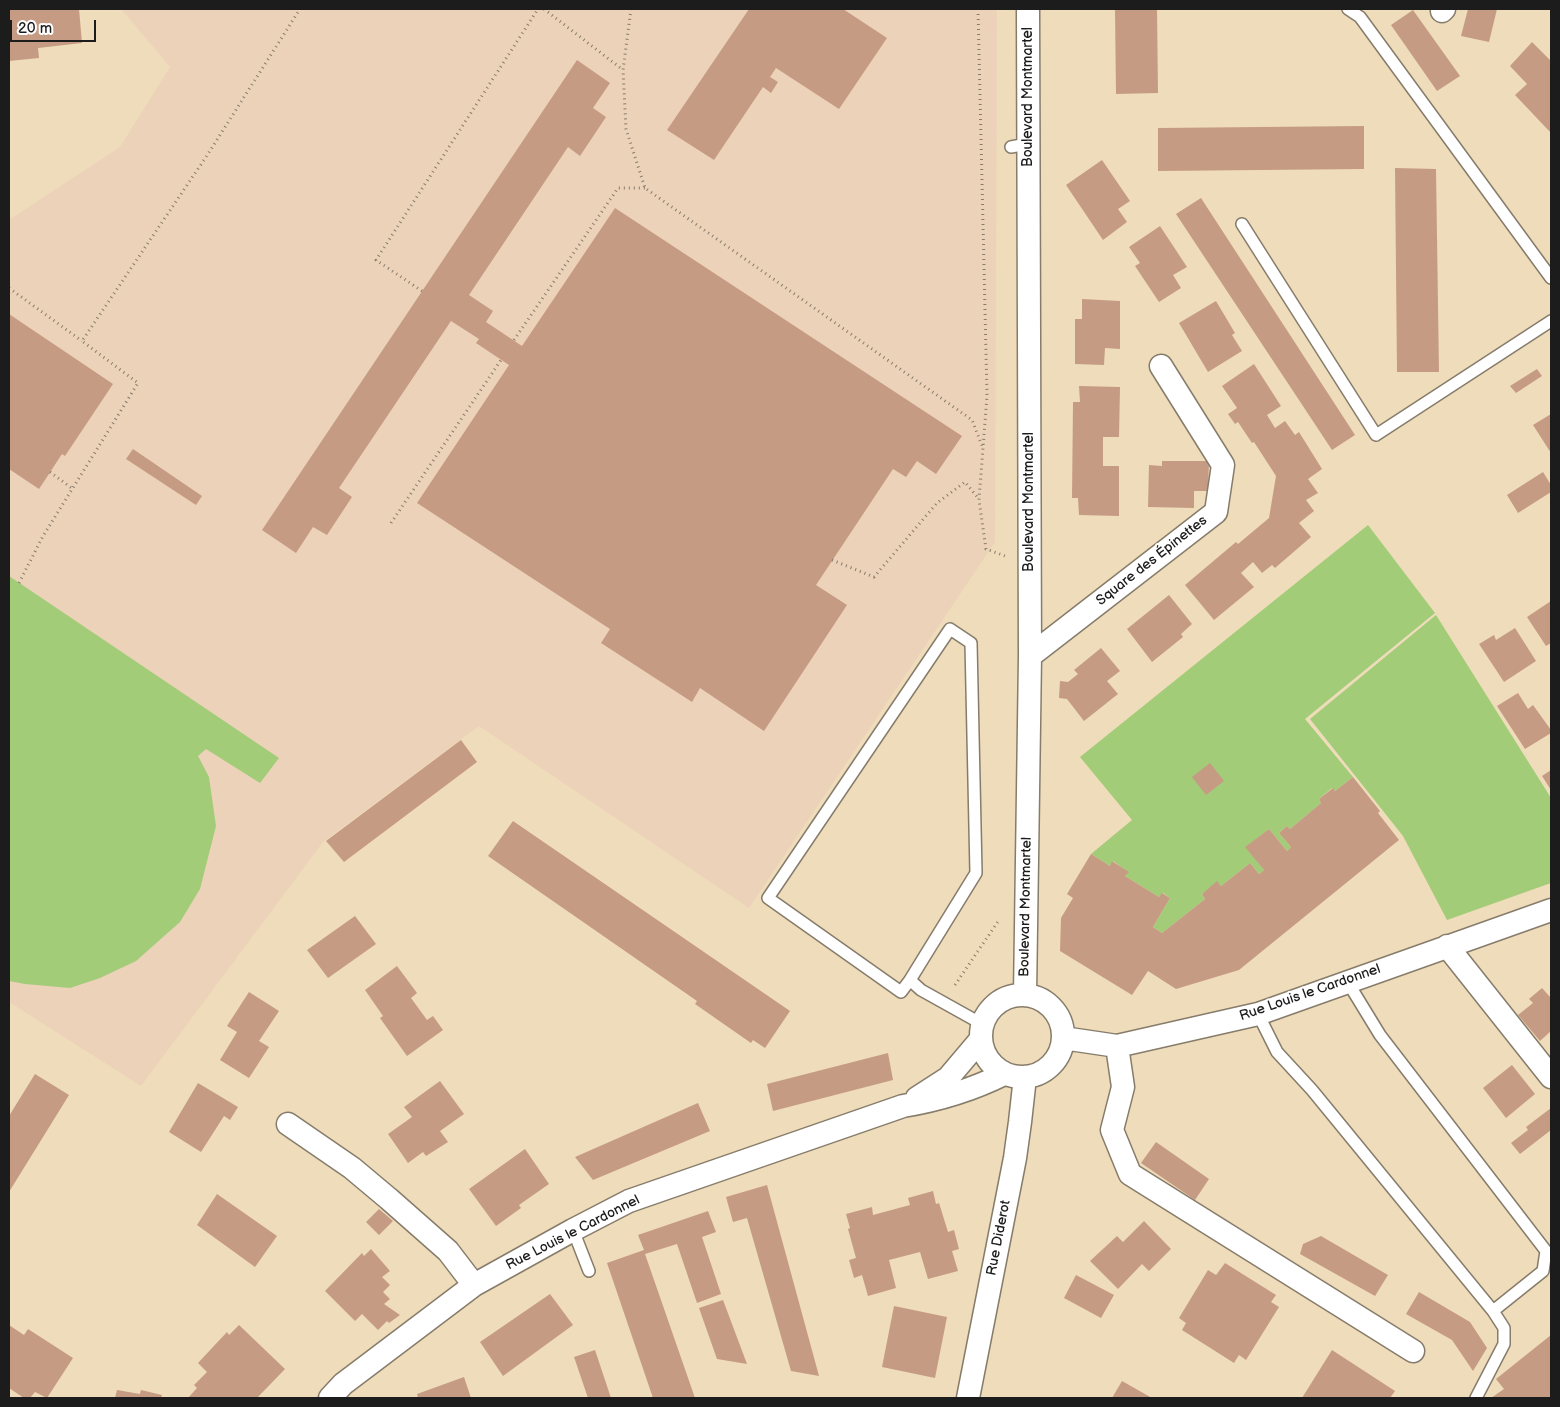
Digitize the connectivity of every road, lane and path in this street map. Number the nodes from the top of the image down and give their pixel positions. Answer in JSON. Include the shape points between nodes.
{"nodes":[{"id":1,"x":300,"y":9,"type":"edge"},
{"id":2,"x":538,"y":9,"type":"edge"},
{"id":3,"x":544,"y":9,"type":"edge"},
{"id":4,"x":631,"y":9,"type":"edge"},
{"id":5,"x":978,"y":9,"type":"edge"},
{"id":6,"x":1028,"y":9,"type":"edge"},
{"id":7,"x":1348,"y":9,"type":"edge"},
{"id":8,"x":623,"y":70,"type":"junction"},
{"id":9,"x":645,"y":188,"type":"junction"},
{"id":10,"x":1242,"y":224,"type":"dead end"},
{"id":11,"x":1551,"y":278,"type":"edge"},
{"id":12,"x":9,"y":288,"type":"edge"},
{"id":13,"x":422,"y":291,"type":"dead end"},
{"id":14,"x":1551,"y":321,"type":"edge"},
{"id":15,"x":514,"y":340,"type":"dead end"},
{"id":16,"x":82,"y":342,"type":"junction"},
{"id":17,"x":501,"y":360,"type":"dead end"},
{"id":18,"x":1161,"y":366,"type":"dead end"},
{"id":19,"x":983,"y":448,"type":"junction"},
{"id":20,"x":50,"y":472,"type":"dead end"},
{"id":21,"x":73,"y":489,"type":"junction"},
{"id":22,"x":979,"y":500,"type":"junction"},
{"id":23,"x":391,"y":523,"type":"dead end"},
{"id":24,"x":1010,"y":559,"type":"dead end"},
{"id":25,"x":832,"y":560,"type":"dead end"},
{"id":26,"x":19,"y":583,"type":"dead end"},
{"id":27,"x":1030,"y":656,"type":"junction"},
{"id":28,"x":1551,"y":910,"type":"edge"},
{"id":29,"x":1447,"y":946,"type":"junction"},
{"id":30,"x":910,"y":980,"type":"junction"},
{"id":31,"x":1347,"y":981,"type":"junction"},
{"id":32,"x":1025,"y":995,"type":"junction"},
{"id":33,"x":1258,"y":1014,"type":"junction"},
{"id":34,"x":982,"y":1031,"type":"junction"},
{"id":35,"x":1063,"y":1038,"type":"junction"},
{"id":36,"x":1117,"y":1046,"type":"junction"},
{"id":37,"x":1014,"y":1075,"type":"junction"},
{"id":38,"x":1551,"y":1078,"type":"edge"},
{"id":39,"x":903,"y":1106,"type":"junction"},
{"id":40,"x":288,"y":1124,"type":"dead end"},
{"id":41,"x":573,"y":1230,"type":"junction"},
{"id":42,"x":589,"y":1271,"type":"dead end"},
{"id":43,"x":474,"y":1285,"type":"junction"},
{"id":44,"x":1493,"y":1311,"type":"junction"},
{"id":45,"x":1414,"y":1351,"type":"dead end"},
{"id":46,"x":330,"y":1398,"type":"edge"},
{"id":47,"x":968,"y":1398,"type":"edge"},
{"id":48,"x":1476,"y":1398,"type":"edge"}],
"edges":[{"from":1,"to":16,"type":"path"},
{"from":2,"to":13,"type":"path","via":[[376,260]]},
{"from":3,"to":8,"type":"path"},
{"from":4,"to":8,"type":"path"},
{"from":5,"to":19,"type":"path","via":[[987,396]]},
{"from":6,"to":27,"type":"street","name":"Boulevard Montmartel","via":[[1019,145]]},
{"from":7,"to":11,"type":"lane","via":[[1360,18]]},
{"from":8,"to":9,"type":"path","via":[[626,129]]},
{"from":9,"to":15,"type":"path","via":[[618,188]]},
{"from":9,"to":19,"type":"path","via":[[972,420]]},
{"from":10,"to":14,"type":"lane","via":[[1376,435]]},
{"from":12,"to":16,"type":"path"},
{"from":16,"to":21,"type":"path","via":[[138,383]]},
{"from":17,"to":23,"type":"path"},
{"from":18,"to":27,"type":"street","name":"Square des Épinettes","via":[[1223,465],[1216,512]]},
{"from":19,"to":22,"type":"path"},
{"from":20,"to":21,"type":"path"},
{"from":21,"to":26,"type":"path","via":[[43,536]]},
{"from":22,"to":24,"type":"path","via":[[986,549]]},
{"from":22,"to":25,"type":"path","via":[[965,482],[937,503],[874,577]]},
{"from":27,"to":32,"type":"street","name":"Boulevard Montmartel"},
{"from":28,"to":29,"type":"street","name":"Rue Louis le Cardonnel"},
{"from":29,"to":31,"type":"street","name":"Rue Louis le Cardonnel"},
{"from":29,"to":38,"type":"street"},
{"from":30,"to":30,"type":"lane","via":[[976,873],[971,643],[950,629],[768,898],[901,992]]},
{"from":30,"to":34,"type":"lane"},
{"from":31,"to":33,"type":"street","name":"Rue Louis le Cardonnel"},
{"from":31,"to":44,"type":"lane","via":[[1380,1035],[1546,1251],[1543,1270]]},
{"from":32,"to":34,"type":"street","name":"Rue Louis le Cardonnel","via":[[1011,996],[999,1002],[989,1012]]},
{"from":32,"to":35,"type":"street","via":[[1045,1002],[1052,1009],[1060,1022]]},
{"from":33,"to":36,"type":"street","name":"Rue Louis le Cardonnel"},
{"from":33,"to":44,"type":"lane","via":[[1277,1052],[1312,1090]]},
{"from":34,"to":37,"type":"street","via":[[983,1050],[988,1060],[995,1068]]},
{"from":34,"to":39,"type":"street","name":"Rue Louis le Cardonnel","via":[[948,1078]]},
{"from":35,"to":36,"type":"street","name":"Rue Louis le Cardonnel"},
{"from":35,"to":37,"type":"street","name":"Rue Louis le Cardonnel","via":[[1058,1055],[1047,1069],[1036,1074]]},
{"from":36,"to":45,"type":"street","via":[[1123,1087],[1112,1130],[1130,1174]]},
{"from":37,"to":39,"type":"street","name":"Rue Louis le Cardonnel"},
{"from":37,"to":47,"type":"street","name":"Rue Diderot","via":[[1020,1122]]},
{"from":39,"to":41,"type":"street","name":"Rue Louis le Cardonnel","via":[[629,1201]]},
{"from":40,"to":43,"type":"street","via":[[352,1168],[448,1251]]},
{"from":41,"to":42,"type":"lane"},
{"from":41,"to":43,"type":"street","name":"Rue Louis le Cardonnel"},
{"from":43,"to":46,"type":"street","name":"Rue Louis le Cardonnel","via":[[343,1384]]},
{"from":44,"to":48,"type":"lane","via":[[1504,1328],[1504,1344]]}]}
